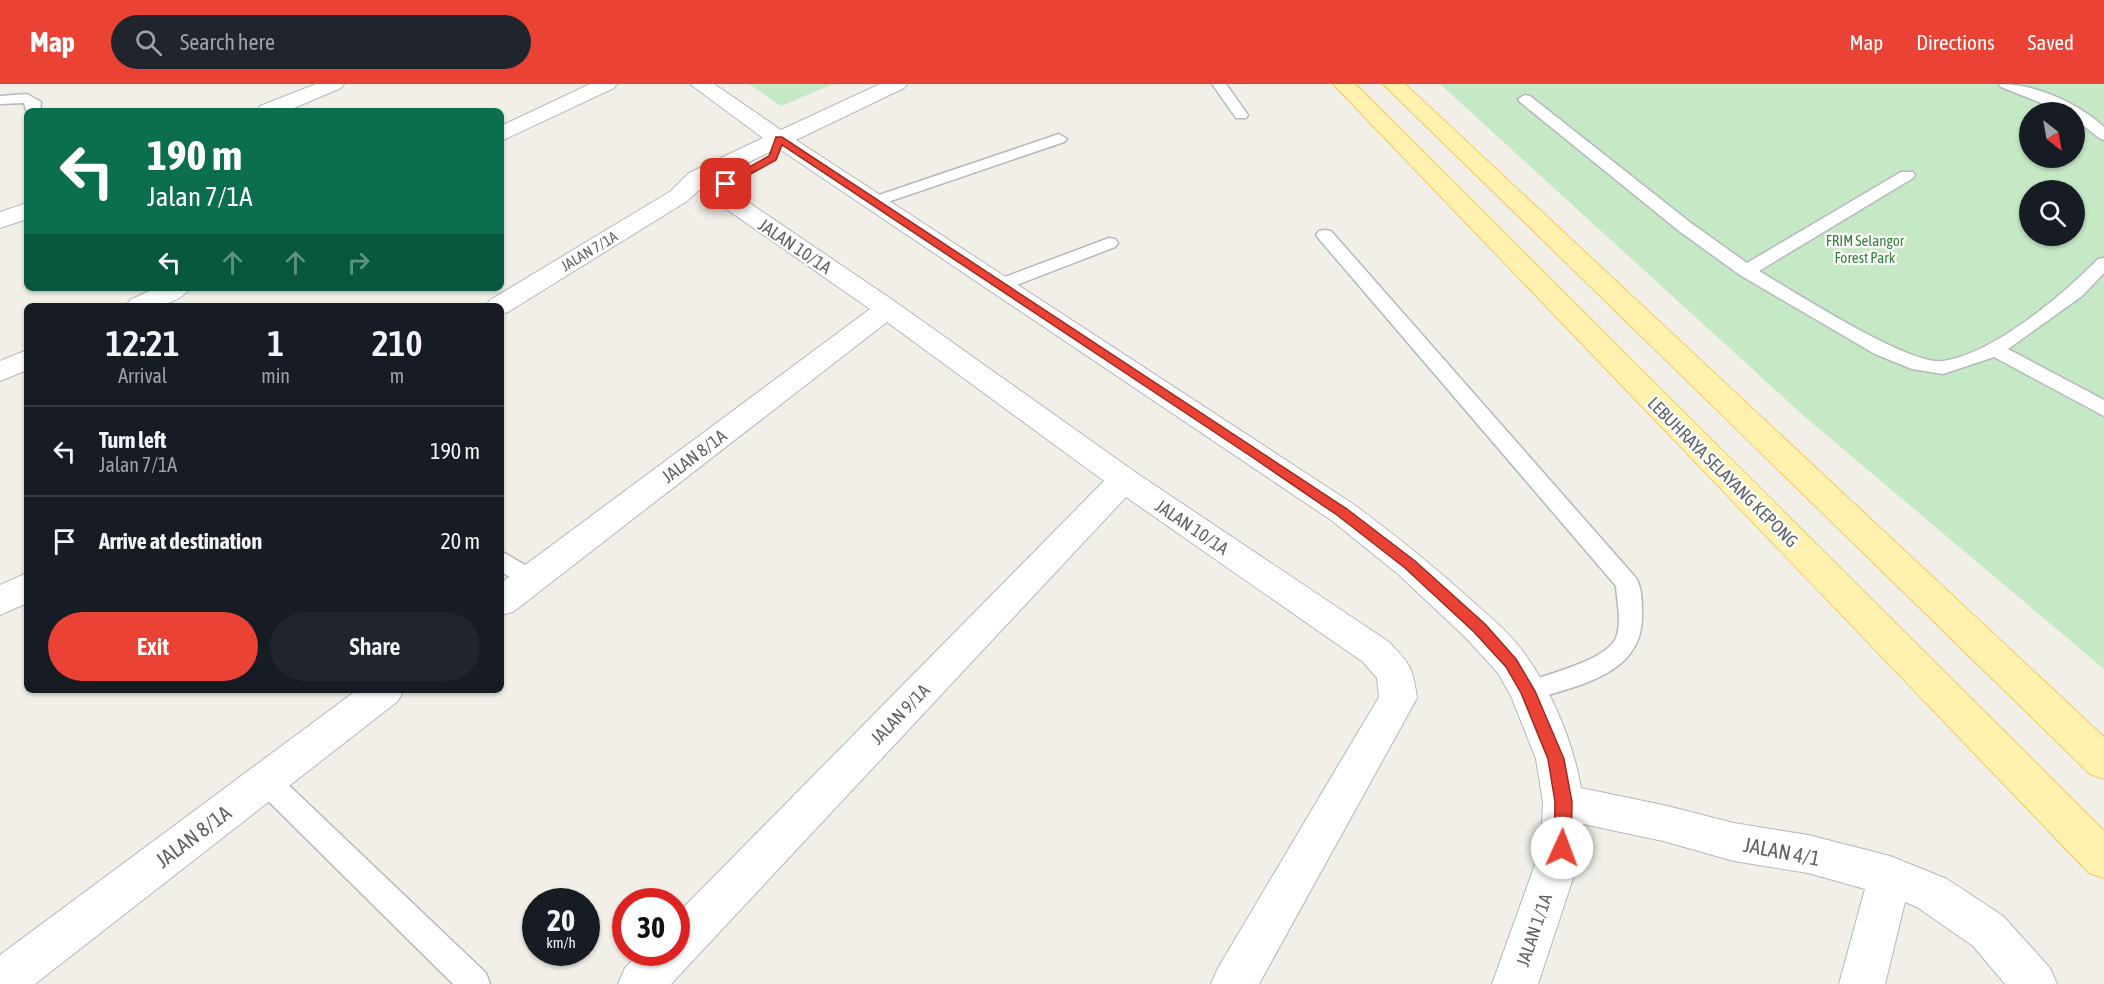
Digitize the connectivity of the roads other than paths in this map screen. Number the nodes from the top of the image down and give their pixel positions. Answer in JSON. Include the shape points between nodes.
{"nodes":[{"id":1,"x":334,"y":84,"type":"edge"},
{"id":2,"x":607,"y":84,"type":"edge"},
{"id":3,"x":700,"y":84,"type":"edge"},
{"id":4,"x":897,"y":84,"type":"edge"},
{"id":5,"x":1219,"y":84,"type":"edge"},
{"id":6,"x":1343,"y":84,"type":"edge"},
{"id":7,"x":1393,"y":84,"type":"edge"},
{"id":8,"x":2006,"y":84,"type":"edge"},
{"id":9,"x":1524,"y":99,"type":"dead end"},
{"id":10,"x":0,"y":100,"type":"edge"},
{"id":11,"x":33,"y":108,"type":"edge"},
{"id":12,"x":275,"y":108,"type":"edge"},
{"id":13,"x":1241,"y":115,"type":"dead end"},
{"id":14,"x":504,"y":133,"type":"edge"},
{"id":15,"x":2104,"y":135,"type":"edge"},
{"id":16,"x":779,"y":139,"type":"junction"},
{"id":17,"x":1059,"y":139,"type":"dead end"},
{"id":18,"x":1907,"y":175,"type":"dead end"},
{"id":19,"x":697,"y":188,"type":"junction"},
{"id":20,"x":873,"y":202,"type":"junction"},
{"id":21,"x":24,"y":211,"type":"edge"},
{"id":22,"x":0,"y":221,"type":"edge"},
{"id":23,"x":1325,"y":235,"type":"dead end"},
{"id":24,"x":1109,"y":243,"type":"dead end"},
{"id":25,"x":2104,"y":263,"type":"edge"},
{"id":26,"x":1746,"y":271,"type":"junction"},
{"id":27,"x":1000,"y":285,"type":"junction"},
{"id":28,"x":171,"y":291,"type":"edge"},
{"id":29,"x":145,"y":303,"type":"edge"},
{"id":30,"x":504,"y":303,"type":"edge"},
{"id":31,"x":886,"y":309,"type":"junction"},
{"id":32,"x":1995,"y":350,"type":"junction"},
{"id":33,"x":24,"y":360,"type":"edge"},
{"id":34,"x":0,"y":372,"type":"edge"},
{"id":35,"x":2104,"y":409,"type":"edge"},
{"id":36,"x":1124,"y":480,"type":"junction"},
{"id":37,"x":504,"y":562,"type":"edge"},
{"id":38,"x":531,"y":579,"type":"junction"},
{"id":39,"x":24,"y":588,"type":"edge"},
{"id":40,"x":504,"y":600,"type":"edge"},
{"id":41,"x":0,"y":602,"type":"edge"},
{"id":42,"x":1528,"y":691,"type":"junction"},
{"id":43,"x":382,"y":693,"type":"edge"},
{"id":44,"x":2104,"y":762,"type":"edge"},
{"id":45,"x":266,"y":781,"type":"junction"},
{"id":46,"x":1563,"y":802,"type":"junction"},
{"id":47,"x":2104,"y":859,"type":"edge"},
{"id":48,"x":1890,"y":876,"type":"junction"},
{"id":49,"x":690,"y":932,"type":"edge"},
{"id":50,"x":658,"y":966,"type":"edge"},
{"id":51,"x":0,"y":982,"type":"edge"},
{"id":52,"x":475,"y":984,"type":"edge"},
{"id":53,"x":641,"y":984,"type":"edge"},
{"id":54,"x":1234,"y":984,"type":"edge"},
{"id":55,"x":1515,"y":984,"type":"edge"},
{"id":56,"x":1862,"y":984,"type":"edge"},
{"id":57,"x":2034,"y":984,"type":"edge"}],
"edges":[{"from":1,"to":12,"type":"street"},
{"from":2,"to":14,"type":"street"},
{"from":3,"to":16,"type":"street","name":"JALAN 1/1A"},
{"from":4,"to":16,"type":"street"},
{"from":5,"to":13,"type":"lane"},
{"from":6,"to":47,"type":"main road","name":"LEBUHRAYA SELAYANG KEPONG"},
{"from":7,"to":44,"type":"main road"},
{"from":8,"to":15,"type":"lane","via":[[2062,105]]},
{"from":9,"to":26,"type":"lane"},
{"from":10,"to":11,"type":"lane","via":[[27,98],[34,102]]},
{"from":16,"to":19,"type":"street","name":"JALAN 7/1A","via":[[773,158]]},
{"from":16,"to":20,"type":"street","name":"JALAN 1/1A"},
{"from":17,"to":20,"type":"lane"},
{"from":18,"to":26,"type":"lane"},
{"from":19,"to":30,"type":"street","name":"JALAN 7/1A"},
{"from":19,"to":31,"type":"street","name":"JALAN 10/1A"},
{"from":20,"to":27,"type":"street","name":"JALAN 1/1A"},
{"from":21,"to":22,"type":"street"},
{"from":23,"to":42,"type":"lane","via":[[1628,584],[1630,622],[1624,645],[1606,662]]},
{"from":24,"to":27,"type":"lane"},
{"from":25,"to":32,"type":"lane","via":[[2076,292]]},
{"from":26,"to":32,"type":"lane","via":[[1882,350],[1919,365],[1943,368]]},
{"from":27,"to":42,"type":"street","name":"JALAN 1/1A","via":[[1342,512],[1410,565],[1479,628],[1511,663]]},
{"from":28,"to":29,"type":"street"},
{"from":31,"to":36,"type":"street","name":"JALAN 10/1A"},
{"from":31,"to":38,"type":"street","name":"JALAN 8/1A"},
{"from":32,"to":35,"type":"lane"},
{"from":33,"to":34,"type":"street"},
{"from":36,"to":49,"type":"street","name":"JALAN 9/1A"},
{"from":36,"to":54,"type":"street","name":"JALAN 10/1A","via":[[1376,652],[1395,673],[1398,698]]},
{"from":37,"to":38,"type":"lane"},
{"from":38,"to":40,"type":"street","name":"JALAN 8/1A"},
{"from":39,"to":41,"type":"street"},
{"from":42,"to":46,"type":"street","name":"JALAN 1/1A","via":[[1556,759]]},
{"from":43,"to":45,"type":"street","name":"JALAN 8/1A"},
{"from":45,"to":51,"type":"street","name":"JALAN 8/1A"},
{"from":45,"to":52,"type":"lane"},
{"from":46,"to":48,"type":"street","name":"JALAN 4/1","via":[[1734,842],[1808,854]]},
{"from":46,"to":55,"type":"street","name":"JALAN 1/1A","via":[[1562,848]]},
{"from":48,"to":56,"type":"street"},
{"from":48,"to":57,"type":"street","name":"JALAN 4/1","via":[[1932,893],[1988,931]]},
{"from":50,"to":53,"type":"street"}]}
